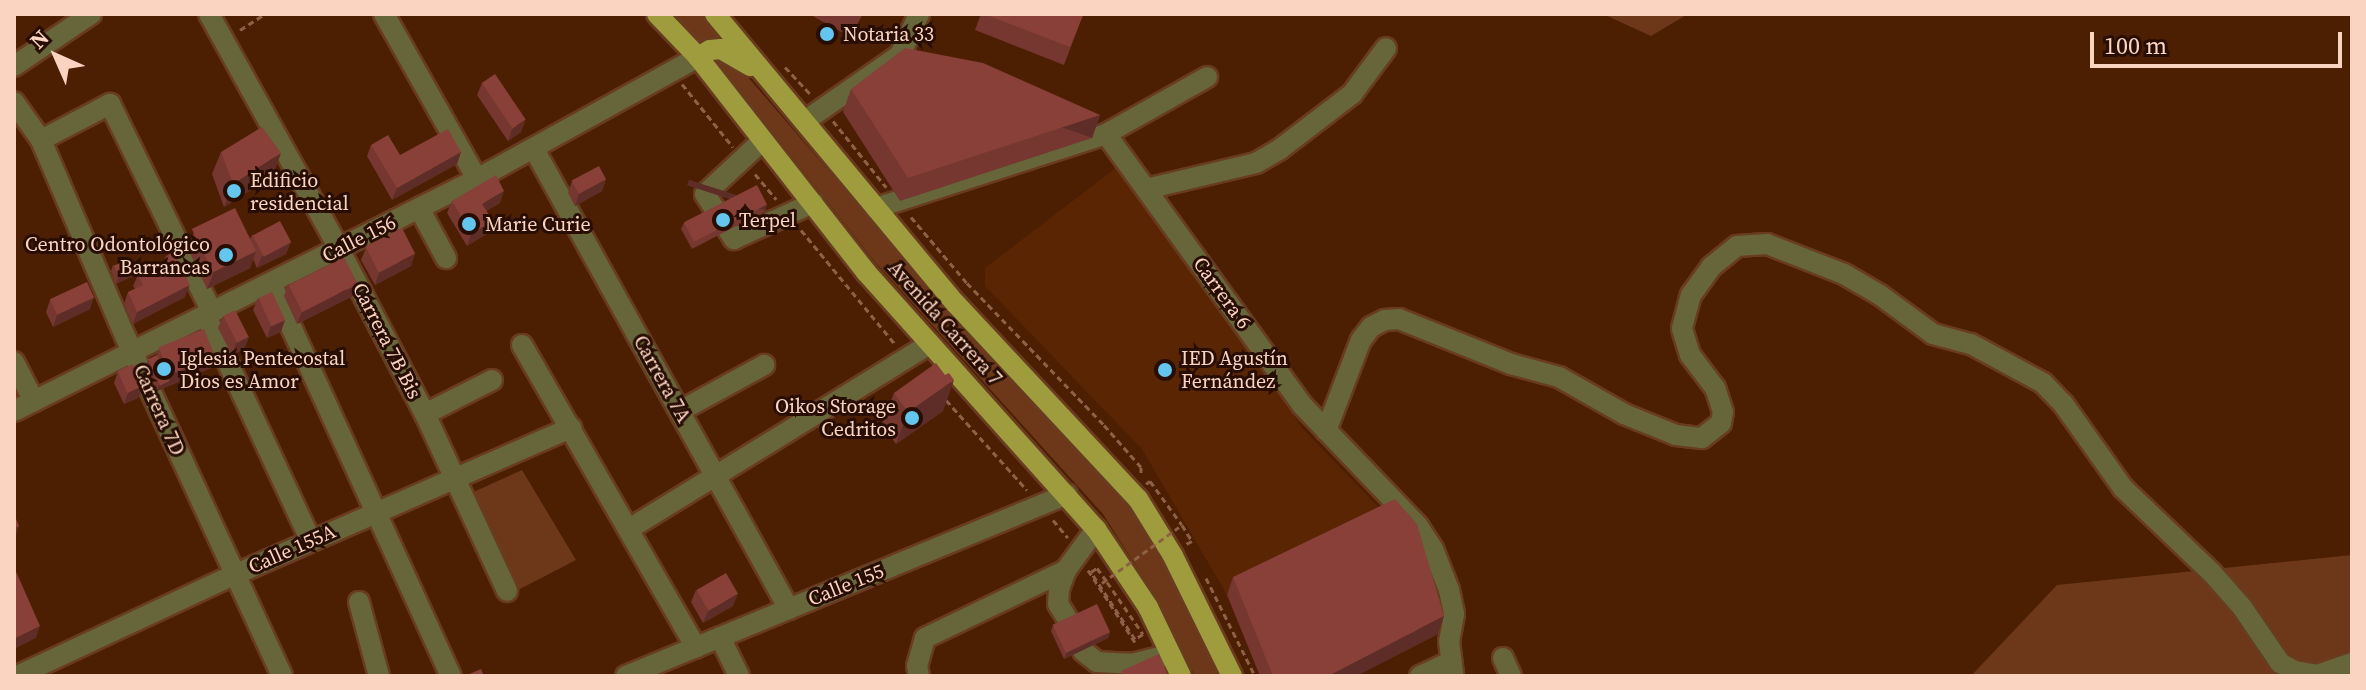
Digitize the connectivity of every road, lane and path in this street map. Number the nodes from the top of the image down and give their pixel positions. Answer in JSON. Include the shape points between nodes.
{"nodes":[{"id":1,"x":91,"y":14,"type":"edge"},
{"id":2,"x":209,"y":14,"type":"edge"},
{"id":3,"x":265,"y":14,"type":"edge"},
{"id":4,"x":384,"y":14,"type":"edge"},
{"id":5,"x":657,"y":14,"type":"edge"},
{"id":6,"x":715,"y":14,"type":"edge"},
{"id":7,"x":919,"y":14,"type":"edge"},
{"id":8,"x":224,"y":41,"type":"junction"},
{"id":9,"x":1386,"y":48,"type":"dead end"},
{"id":10,"x":698,"y":57,"type":"junction"},
{"id":11,"x":780,"y":62,"type":"dead end"},
{"id":12,"x":14,"y":66,"type":"edge"},
{"id":13,"x":672,"y":72,"type":"junction"},
{"id":14,"x":1207,"y":77,"type":"dead end"},
{"id":15,"x":785,"y":98,"type":"junction"},
{"id":16,"x":15,"y":106,"type":"edge"},
{"id":17,"x":823,"y":109,"type":"junction"},
{"id":18,"x":805,"y":121,"type":"junction"},
{"id":19,"x":1106,"y":134,"type":"junction"},
{"id":20,"x":41,"y":140,"type":"junction"},
{"id":21,"x":762,"y":141,"type":"junction"},
{"id":22,"x":534,"y":149,"type":"junction"},
{"id":23,"x":743,"y":159,"type":"junction"},
{"id":24,"x":477,"y":179,"type":"junction"},
{"id":25,"x":1146,"y":189,"type":"junction"},
{"id":26,"x":899,"y":202,"type":"junction"},
{"id":27,"x":813,"y":203,"type":"junction"},
{"id":28,"x":419,"y":208,"type":"junction"},
{"id":29,"x":876,"y":208,"type":"junction"},
{"id":30,"x":716,"y":211,"type":"edge"},
{"id":31,"x":787,"y":213,"type":"junction"},
{"id":32,"x":728,"y":230,"type":"edge"},
{"id":33,"x":339,"y":249,"type":"junction"},
{"id":34,"x":446,"y":258,"type":"dead end"},
{"id":35,"x":271,"y":283,"type":"junction"},
{"id":36,"x":209,"y":314,"type":"junction"},
{"id":37,"x":930,"y":344,"type":"junction"},
{"id":38,"x":522,"y":345,"type":"dead end"},
{"id":39,"x":132,"y":351,"type":"junction"},
{"id":40,"x":908,"y":358,"type":"junction"},
{"id":41,"x":14,"y":362,"type":"edge"},
{"id":42,"x":764,"y":365,"type":"dead end"},
{"id":43,"x":492,"y":380,"type":"dead end"},
{"id":44,"x":937,"y":390,"type":"edge"},
{"id":45,"x":34,"y":401,"type":"junction"},
{"id":46,"x":14,"y":411,"type":"edge"},
{"id":47,"x":680,"y":411,"type":"junction"},
{"id":48,"x":425,"y":414,"type":"junction"},
{"id":49,"x":571,"y":428,"type":"junction"},
{"id":50,"x":1326,"y":431,"type":"junction"},
{"id":51,"x":715,"y":475,"type":"junction"},
{"id":52,"x":457,"y":480,"type":"junction"},
{"id":53,"x":1067,"y":494,"type":"junction"},
{"id":54,"x":1148,"y":495,"type":"dead end"},
{"id":55,"x":1041,"y":505,"type":"junction"},
{"id":56,"x":379,"y":511,"type":"junction"},
{"id":57,"x":629,"y":529,"type":"junction"},
{"id":58,"x":1096,"y":529,"type":"junction"},
{"id":59,"x":1178,"y":535,"type":"dead end"},
{"id":60,"x":311,"y":541,"type":"junction"},
{"id":61,"x":1079,"y":551,"type":"junction"},
{"id":62,"x":1097,"y":568,"type":"junction"},
{"id":63,"x":1066,"y":570,"type":"junction"},
{"id":64,"x":1088,"y":573,"type":"dead end"},
{"id":65,"x":234,"y":575,"type":"junction"},
{"id":66,"x":1101,"y":584,"type":"junction"},
{"id":67,"x":507,"y":591,"type":"dead end"},
{"id":68,"x":359,"y":602,"type":"dead end"},
{"id":69,"x":789,"y":609,"type":"junction"},
{"id":70,"x":1070,"y":623,"type":"edge"},
{"id":71,"x":720,"y":637,"type":"junction"},
{"id":72,"x":1132,"y":640,"type":"dead end"},
{"id":73,"x":696,"y":647,"type":"junction"},
{"id":74,"x":1083,"y":651,"type":"edge"},
{"id":75,"x":1171,"y":654,"type":"junction"},
{"id":76,"x":2352,"y":663,"type":"edge"},
{"id":77,"x":1132,"y":664,"type":"junction"},
{"id":78,"x":1451,"y":669,"type":"edge"},
{"id":79,"x":17,"y":676,"type":"edge"},
{"id":80,"x":282,"y":676,"type":"edge"},
{"id":81,"x":379,"y":676,"type":"edge"},
{"id":82,"x":451,"y":676,"type":"edge"},
{"id":83,"x":626,"y":676,"type":"edge"},
{"id":84,"x":739,"y":676,"type":"edge"},
{"id":85,"x":919,"y":676,"type":"edge"},
{"id":86,"x":1106,"y":676,"type":"edge"},
{"id":87,"x":1181,"y":676,"type":"edge"},
{"id":88,"x":1232,"y":676,"type":"edge"},
{"id":89,"x":1420,"y":676,"type":"edge"}],
"edges":[{"from":1,"to":12,"type":"street"},
{"from":2,"to":8,"type":"street","name":"Carrera 7B Bis"},
{"from":3,"to":8,"type":"path"},
{"from":4,"to":24,"type":"street"},
{"from":5,"to":10,"type":"main road","name":"Avenida Carrera 7"},
{"from":6,"to":15,"type":"main road","name":"Avenida Carrera 7"},
{"from":7,"to":17,"type":"street","via":[[900,55]]},
{"from":8,"to":33,"type":"street","name":"Carrera 7B Bis"},
{"from":9,"to":25,"type":"street","via":[[1352,94],[1280,149],[1256,163]]},
{"from":10,"to":13,"type":"street","name":"Calle 156"},
{"from":10,"to":15,"type":"main road","via":[[710,50],[733,53]]},
{"from":10,"to":21,"type":"main road","name":"Avenida Carrera 7"},
{"from":11,"to":17,"type":"path"},
{"from":13,"to":22,"type":"street","name":"Calle 156"},
{"from":13,"to":23,"type":"path"},
{"from":14,"to":19,"type":"street"},
{"from":15,"to":18,"type":"main road","name":"Avenida Carrera 7"},
{"from":16,"to":20,"type":"street","name":"Carrera 7D"},
{"from":17,"to":18,"type":"street"},
{"from":17,"to":26,"type":"path"},
{"from":18,"to":29,"type":"main road","name":"Avenida Carrera 7"},
{"from":19,"to":25,"type":"street","name":"Carrera 6"},
{"from":19,"to":26,"type":"street"},
{"from":20,"to":36,"type":"street","via":[[110,104]]},
{"from":20,"to":39,"type":"street","name":"Carrera 7D"},
{"from":21,"to":23,"type":"street"},
{"from":21,"to":27,"type":"main road","name":"Avenida Carrera 7"},
{"from":22,"to":24,"type":"street","name":"Calle 156"},
{"from":22,"to":47,"type":"street","name":"Carrera 7A"},
{"from":23,"to":30,"type":"street","via":[[705,194]]},
{"from":23,"to":31,"type":"path"},
{"from":24,"to":28,"type":"street","name":"Calle 156"},
{"from":25,"to":50,"type":"street","name":"Carrera 6"},
{"from":26,"to":29,"type":"street"},
{"from":26,"to":54,"type":"path","via":[[967,283],[1141,467],[1140,485]]},
{"from":27,"to":31,"type":"street"},
{"from":27,"to":37,"type":"main road","name":"Avenida Carrera 7"},
{"from":28,"to":33,"type":"street","name":"Calle 156"},
{"from":28,"to":34,"type":"street"},
{"from":29,"to":88,"type":"main road","name":"Avenida Carrera 7","via":[[956,304],[1138,499],[1173,556]]},
{"from":31,"to":32,"type":"street","via":[[734,239]]},
{"from":31,"to":40,"type":"path"},
{"from":33,"to":35,"type":"street","name":"Calle 156"},
{"from":33,"to":48,"type":"street","name":"Carrera 7B Bis"},
{"from":35,"to":36,"type":"street","name":"Calle 156"},
{"from":35,"to":56,"type":"street"},
{"from":36,"to":39,"type":"street","name":"Calle 156"},
{"from":36,"to":60,"type":"street"},
{"from":37,"to":40,"type":"street"},
{"from":37,"to":53,"type":"main road","name":"Avenida Carrera 7"},
{"from":38,"to":49,"type":"street"},
{"from":39,"to":45,"type":"street","name":"Calle 156"},
{"from":39,"to":65,"type":"street","name":"Carrera 7D"},
{"from":40,"to":51,"type":"street"},
{"from":41,"to":45,"type":"street"},
{"from":42,"to":47,"type":"street"},
{"from":43,"to":48,"type":"street"},
{"from":44,"to":55,"type":"path"},
{"from":45,"to":46,"type":"street","name":"Calle 156"},
{"from":47,"to":51,"type":"street","name":"Carrera 7A"},
{"from":48,"to":52,"type":"street","name":"Carrera 7B Bis"},
{"from":49,"to":52,"type":"street","name":"Calle 155A"},
{"from":49,"to":57,"type":"street"},
{"from":50,"to":76,"type":"street","via":[[1361,340],[1371,327],[1399,319],[1497,359],[1559,377],[1624,414],[1676,435],[1702,438],[1721,423],[1723,412],[1715,388],[1690,355],[1682,328],[1691,295],[1711,267],[1737,246],[1767,244],[1844,274],[1933,334],[1971,344],[2043,383],[2123,488],[2242,607],[2280,663],[2317,675]]},
{"from":50,"to":78,"type":"street","name":"Carrera 6","via":[[1418,526],[1433,549],[1454,614]]},
{"from":51,"to":57,"type":"street"},
{"from":51,"to":69,"type":"street","name":"Carrera 7A"},
{"from":52,"to":56,"type":"street","name":"Calle 155A"},
{"from":52,"to":67,"type":"street","name":"Carrera 7B Bis"},
{"from":53,"to":55,"type":"street","name":"Calle 155"},
{"from":53,"to":58,"type":"main road","name":"Avenida Carrera 7"},
{"from":55,"to":61,"type":"path"},
{"from":55,"to":69,"type":"street","name":"Calle 155"},
{"from":56,"to":60,"type":"street","name":"Calle 155A"},
{"from":56,"to":82,"type":"street"},
{"from":57,"to":73,"type":"street"},
{"from":58,"to":61,"type":"street"},
{"from":58,"to":75,"type":"main road","name":"Avenida Carrera 7","via":[[1148,607]]},
{"from":59,"to":66,"type":"path","bridge":true,"via":[[1185,545],[1192,541],[1182,525]]},
{"from":60,"to":65,"type":"street","name":"Calle 155A"},
{"from":61,"to":62,"type":"path"},
{"from":61,"to":63,"type":"street"},
{"from":62,"to":66,"type":"path","via":[[1091,572]]},
{"from":62,"to":66,"type":"path","via":[[1143,634],[1135,639]]},
{"from":63,"to":70,"type":"street","via":[[1058,604]]},
{"from":63,"to":85,"type":"street","via":[[925,638]]},
{"from":64,"to":72,"type":"path"},
{"from":65,"to":79,"type":"street","name":"Calle 155A"},
{"from":65,"to":80,"type":"street","name":"Carrera 7D"},
{"from":68,"to":81,"type":"street"},
{"from":69,"to":71,"type":"street","name":"Calle 155"},
{"from":71,"to":73,"type":"street","name":"Calle 155"},
{"from":71,"to":84,"type":"street"},
{"from":73,"to":83,"type":"street","name":"Calle 155"},
{"from":74,"to":77,"type":"street","via":[[1097,662]]},
{"from":75,"to":77,"type":"street"},
{"from":75,"to":87,"type":"main road","name":"Avenida Carrera 7"},
{"from":77,"to":86,"type":"street"},
{"from":78,"to":89,"type":"street"}]}
